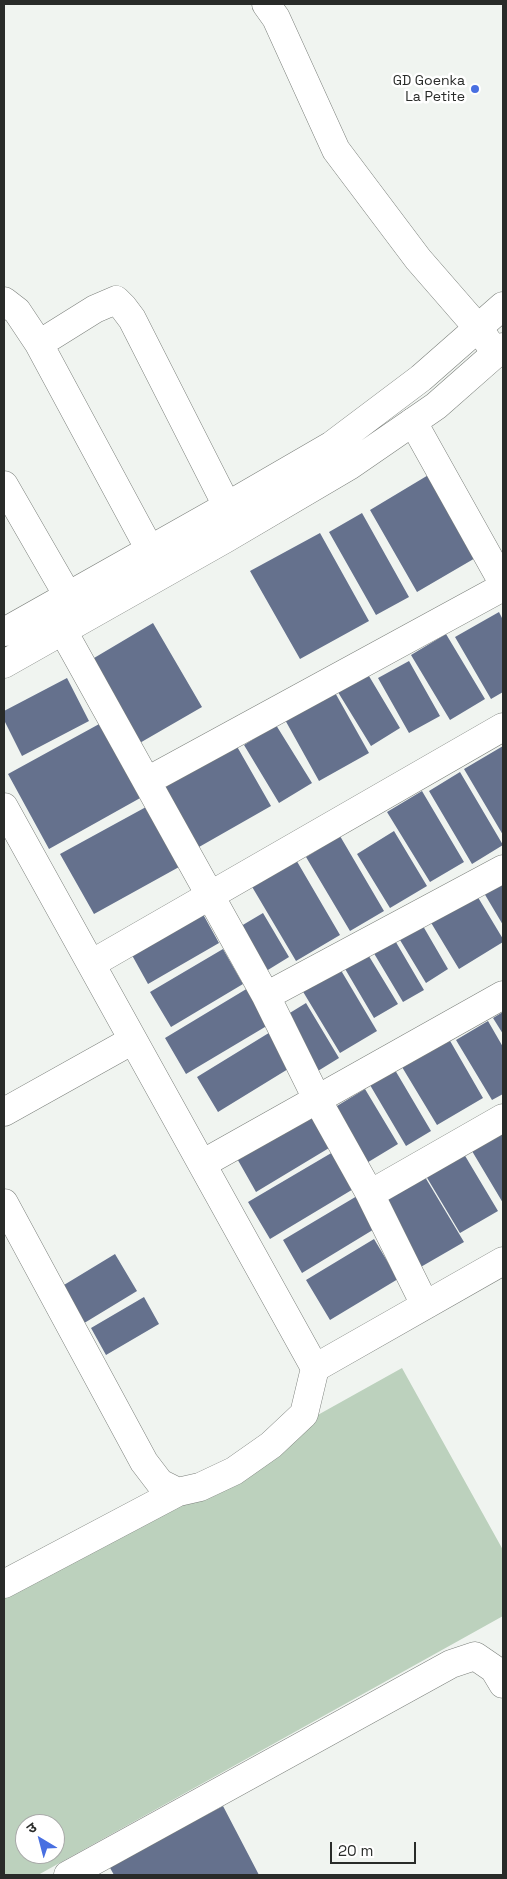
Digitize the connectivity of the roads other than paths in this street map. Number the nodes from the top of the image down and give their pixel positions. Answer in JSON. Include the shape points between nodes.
{"nodes":[{"id":1,"x":266,"y":4,"type":"edge"},
{"id":2,"x":4,"y":301,"type":"edge"},
{"id":3,"x":503,"y":306,"type":"edge"},
{"id":4,"x":478,"y":328,"type":"junction"},
{"id":5,"x":39,"y":344,"type":"junction"},
{"id":6,"x":500,"y":350,"type":"edge"},
{"id":7,"x":413,"y":422,"type":"junction"},
{"id":8,"x":4,"y":485,"type":"edge"},
{"id":9,"x":227,"y":506,"type":"junction"},
{"id":10,"x":150,"y":550,"type":"junction"},
{"id":11,"x":503,"y":585,"type":"edge"},
{"id":12,"x":68,"y":596,"type":"junction"},
{"id":13,"x":63,"y":631,"type":"junction"},
{"id":14,"x":4,"y":632,"type":"edge"},
{"id":15,"x":4,"y":664,"type":"edge"},
{"id":16,"x":503,"y":727,"type":"edge"},
{"id":17,"x":147,"y":781,"type":"junction"},
{"id":18,"x":4,"y":807,"type":"edge"},
{"id":19,"x":503,"y":869,"type":"edge"},
{"id":20,"x":210,"y":896,"type":"junction"},
{"id":21,"x":91,"y":964,"type":"junction"},
{"id":22,"x":503,"y":995,"type":"edge"},
{"id":23,"x":266,"y":996,"type":"junction"},
{"id":24,"x":133,"y":1040,"type":"junction"},
{"id":25,"x":318,"y":1101,"type":"junction"},
{"id":26,"x":4,"y":1112,"type":"edge"},
{"id":27,"x":503,"y":1118,"type":"edge"},
{"id":28,"x":202,"y":1164,"type":"junction"},
{"id":29,"x":370,"y":1194,"type":"junction"},
{"id":30,"x":4,"y":1203,"type":"edge"},
{"id":31,"x":503,"y":1261,"type":"edge"},
{"id":32,"x":425,"y":1305,"type":"junction"},
{"id":33,"x":315,"y":1368,"type":"junction"},
{"id":34,"x":178,"y":1492,"type":"junction"},
{"id":35,"x":4,"y":1584,"type":"edge"},
{"id":36,"x":503,"y":1684,"type":"edge"},
{"id":37,"x":68,"y":1875,"type":"edge"}],
"edges":[{"from":1,"to":4,"type":"street","via":[[276,18],[336,150],[418,259]]},
{"from":2,"to":5,"type":"street","via":[[17,311]]},
{"from":3,"to":4,"type":"street"},
{"from":4,"to":6,"type":"street"},
{"from":4,"to":9,"type":"street","via":[[421,378],[332,445]]},
{"from":5,"to":9,"type":"street","via":[[95,309],[116,300],[132,319]]},
{"from":5,"to":10,"type":"street"},
{"from":6,"to":7,"type":"street"},
{"from":7,"to":11,"type":"street"},
{"from":7,"to":13,"type":"street","via":[[349,466]]},
{"from":8,"to":12,"type":"street"},
{"from":9,"to":10,"type":"street"},
{"from":10,"to":12,"type":"street"},
{"from":11,"to":17,"type":"street"},
{"from":12,"to":14,"type":"street"},
{"from":13,"to":15,"type":"street"},
{"from":13,"to":17,"type":"street"},
{"from":16,"to":20,"type":"street"},
{"from":17,"to":20,"type":"street"},
{"from":18,"to":21,"type":"street"},
{"from":19,"to":23,"type":"street"},
{"from":20,"to":21,"type":"street"},
{"from":20,"to":23,"type":"street"},
{"from":21,"to":24,"type":"street"},
{"from":22,"to":25,"type":"street"},
{"from":23,"to":25,"type":"street"},
{"from":24,"to":26,"type":"street"},
{"from":24,"to":28,"type":"street"},
{"from":25,"to":28,"type":"street"},
{"from":25,"to":29,"type":"street"},
{"from":27,"to":29,"type":"street"},
{"from":28,"to":33,"type":"street"},
{"from":29,"to":32,"type":"street"},
{"from":30,"to":34,"type":"street","via":[[144,1462],[160,1483]]},
{"from":31,"to":32,"type":"street"},
{"from":32,"to":33,"type":"street"},
{"from":33,"to":34,"type":"street","via":[[304,1414],[271,1445],[234,1471],[200,1487]]},
{"from":34,"to":35,"type":"street"},
{"from":36,"to":37,"type":"street","via":[[494,1669],[475,1656],[451,1664]]}]}
